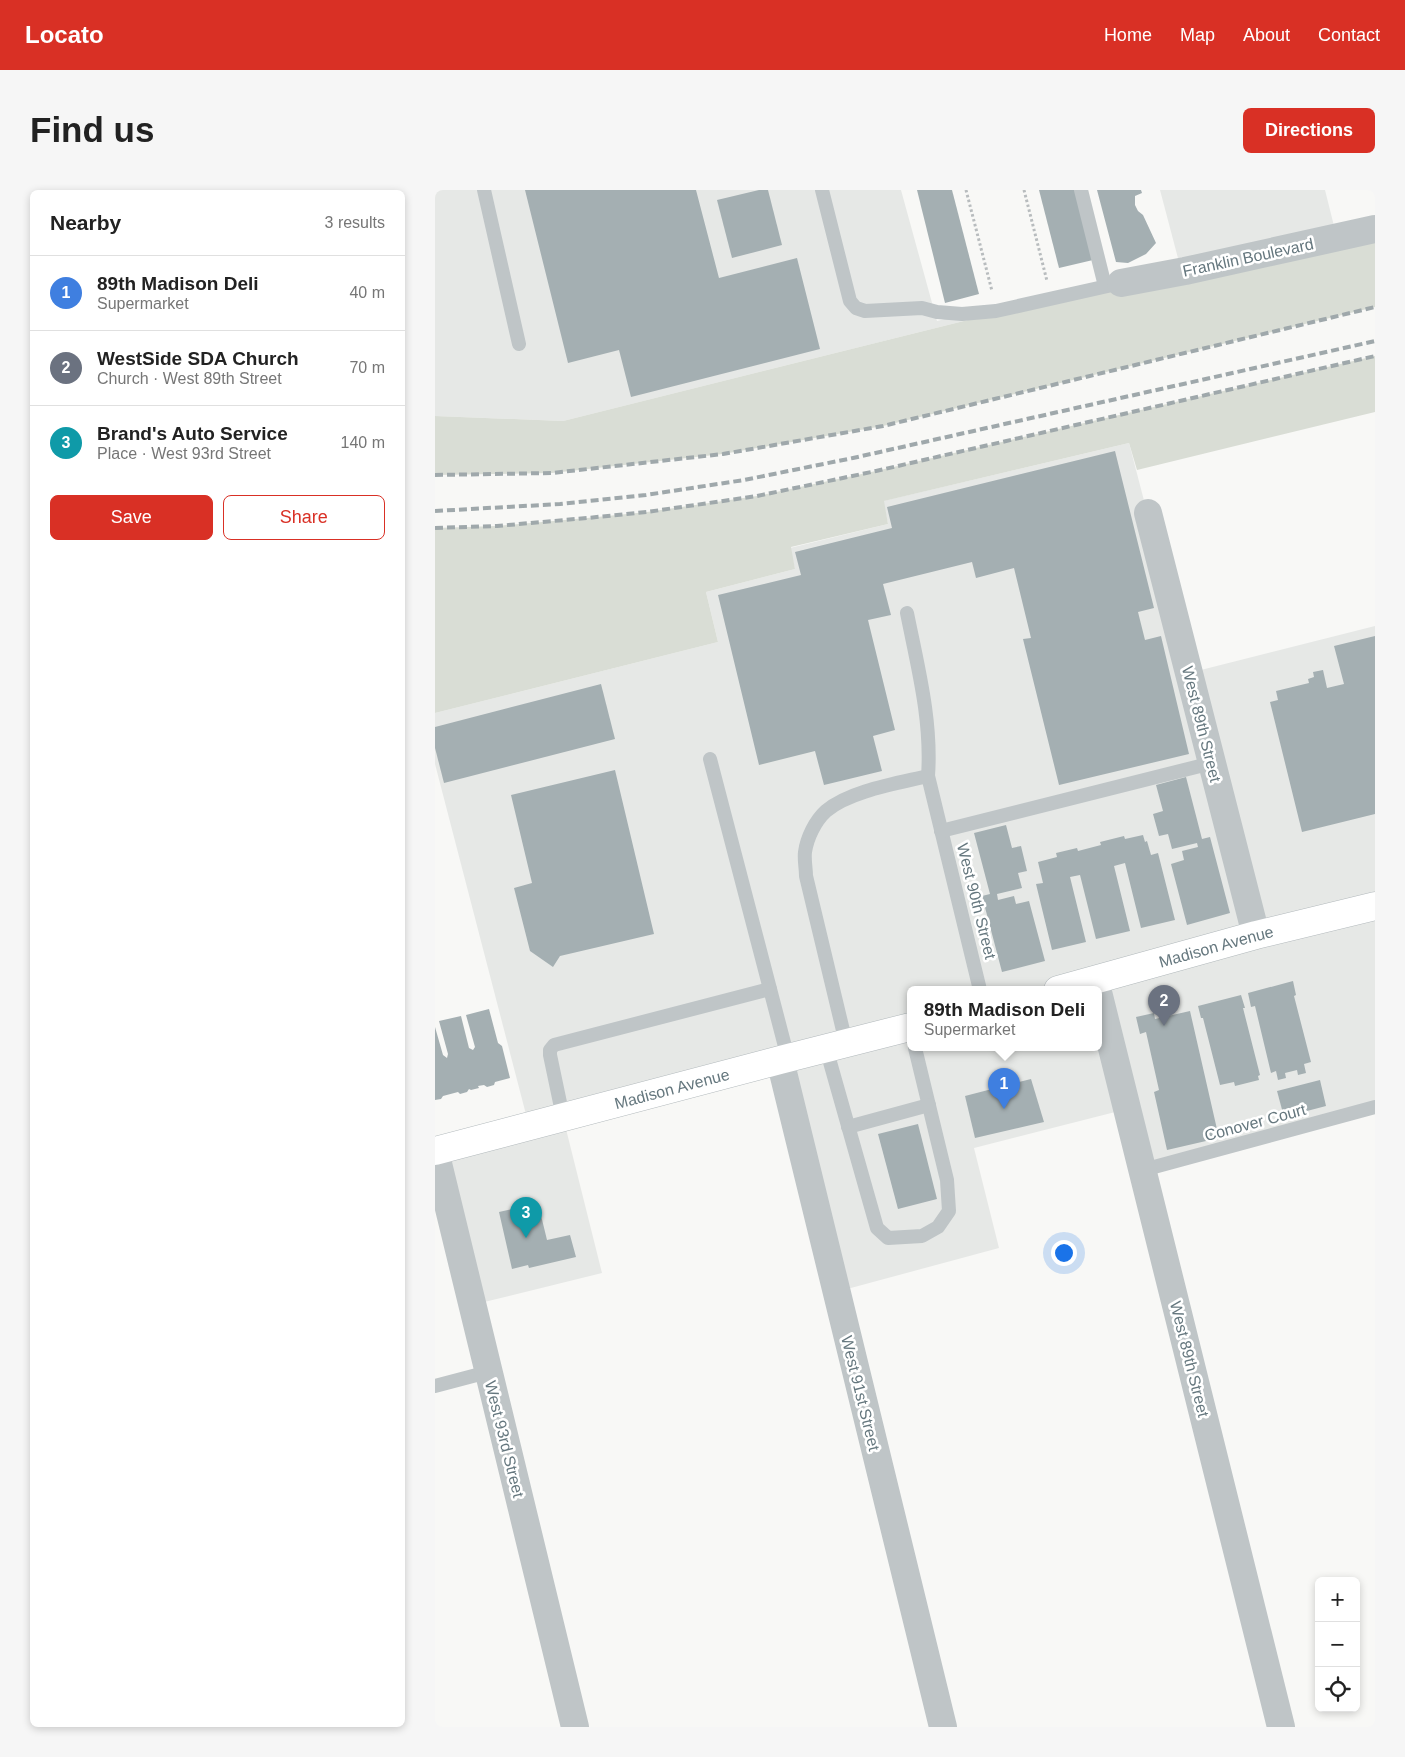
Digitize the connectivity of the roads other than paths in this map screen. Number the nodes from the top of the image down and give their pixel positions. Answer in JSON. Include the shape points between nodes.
{"nodes":[{"id":1,"x":485,"y":190,"type":"edge"},
{"id":2,"x":822,"y":190,"type":"edge"},
{"id":3,"x":1081,"y":190,"type":"edge"},
{"id":4,"x":1375,"y":229,"type":"edge"},
{"id":5,"x":1113,"y":285,"type":"junction"},
{"id":6,"x":519,"y":344,"type":"dead end"},
{"id":7,"x":1148,"y":513,"type":"dead end"},
{"id":8,"x":907,"y":614,"type":"dead end"},
{"id":9,"x":710,"y":759,"type":"dead end"},
{"id":10,"x":1212,"y":763,"type":"junction"},
{"id":11,"x":928,"y":776,"type":"junction"},
{"id":12,"x":940,"y":826,"type":"junction"},
{"id":13,"x":1375,"y":906,"type":"edge"},
{"id":14,"x":1256,"y":935,"type":"junction"},
{"id":15,"x":979,"y":986,"type":"edge"},
{"id":16,"x":1102,"y":986,"type":"edge"},
{"id":17,"x":770,"y":989,"type":"junction"},
{"id":18,"x":1102,"y":1008,"type":"edge"},
{"id":19,"x":907,"y":1029,"type":"edge"},
{"id":20,"x":836,"y":1046,"type":"junction"},
{"id":21,"x":916,"y":1051,"type":"edge"},
{"id":22,"x":784,"y":1058,"type":"junction"},
{"id":23,"x":929,"y":1105,"type":"junction"},
{"id":24,"x":1375,"y":1108,"type":"edge"},
{"id":25,"x":563,"y":1117,"type":"junction"},
{"id":26,"x":848,"y":1126,"type":"junction"},
{"id":27,"x":435,"y":1151,"type":"edge"},
{"id":28,"x":1143,"y":1170,"type":"junction"},
{"id":29,"x":488,"y":1372,"type":"junction"},
{"id":30,"x":435,"y":1386,"type":"edge"},
{"id":31,"x":575,"y":1727,"type":"edge"},
{"id":32,"x":943,"y":1727,"type":"edge"},
{"id":33,"x":1281,"y":1727,"type":"edge"}],
"edges":[{"from":1,"to":6,"type":"lane"},
{"from":2,"to":5,"type":"lane","via":[[850,301],[865,311],[922,308],[962,314],[996,311]]},
{"from":3,"to":5,"type":"lane"},
{"from":4,"to":5,"type":"street","name":"Franklin Boulevard"},
{"from":7,"to":10,"type":"street","name":"West 89th Street"},
{"from":8,"to":11,"type":"lane","name":"West 90th Street","via":[[925,703],[930,752]]},
{"from":9,"to":17,"type":"lane"},
{"from":10,"to":12,"type":"lane"},
{"from":10,"to":14,"type":"street","name":"West 89th Street"},
{"from":11,"to":12,"type":"lane","name":"West 90th Street"},
{"from":11,"to":20,"type":"lane","via":[[845,799],[825,811],[811,831],[805,853],[806,876]]},
{"from":12,"to":15,"type":"lane","name":"West 90th Street"},
{"from":13,"to":14,"type":"street","name":"Madison Avenue"},
{"from":14,"to":16,"type":"street","name":"Madison Avenue"},
{"from":17,"to":22,"type":"lane"},
{"from":17,"to":25,"type":"lane","via":[[554,1045],[550,1055]]},
{"from":18,"to":28,"type":"street","name":"West 89th Street"},
{"from":19,"to":20,"type":"street","name":"Madison Avenue"},
{"from":20,"to":22,"type":"street","name":"Madison Avenue"},
{"from":20,"to":26,"type":"lane"},
{"from":21,"to":23,"type":"lane"},
{"from":22,"to":25,"type":"street","name":"Madison Avenue"},
{"from":22,"to":32,"type":"street","name":"West 91st Street"},
{"from":23,"to":26,"type":"lane"},
{"from":23,"to":26,"type":"lane","via":[[947,1180],[949,1211],[938,1227],[922,1236],[888,1238],[877,1228]]},
{"from":24,"to":28,"type":"lane","name":"Conover Court"},
{"from":25,"to":27,"type":"street","name":"Madison Avenue"},
{"from":27,"to":29,"type":"street","name":"West 93rd Street"},
{"from":28,"to":33,"type":"street","name":"West 89th Street"},
{"from":29,"to":30,"type":"lane"},
{"from":29,"to":31,"type":"street","name":"West 93rd Street"}]}
